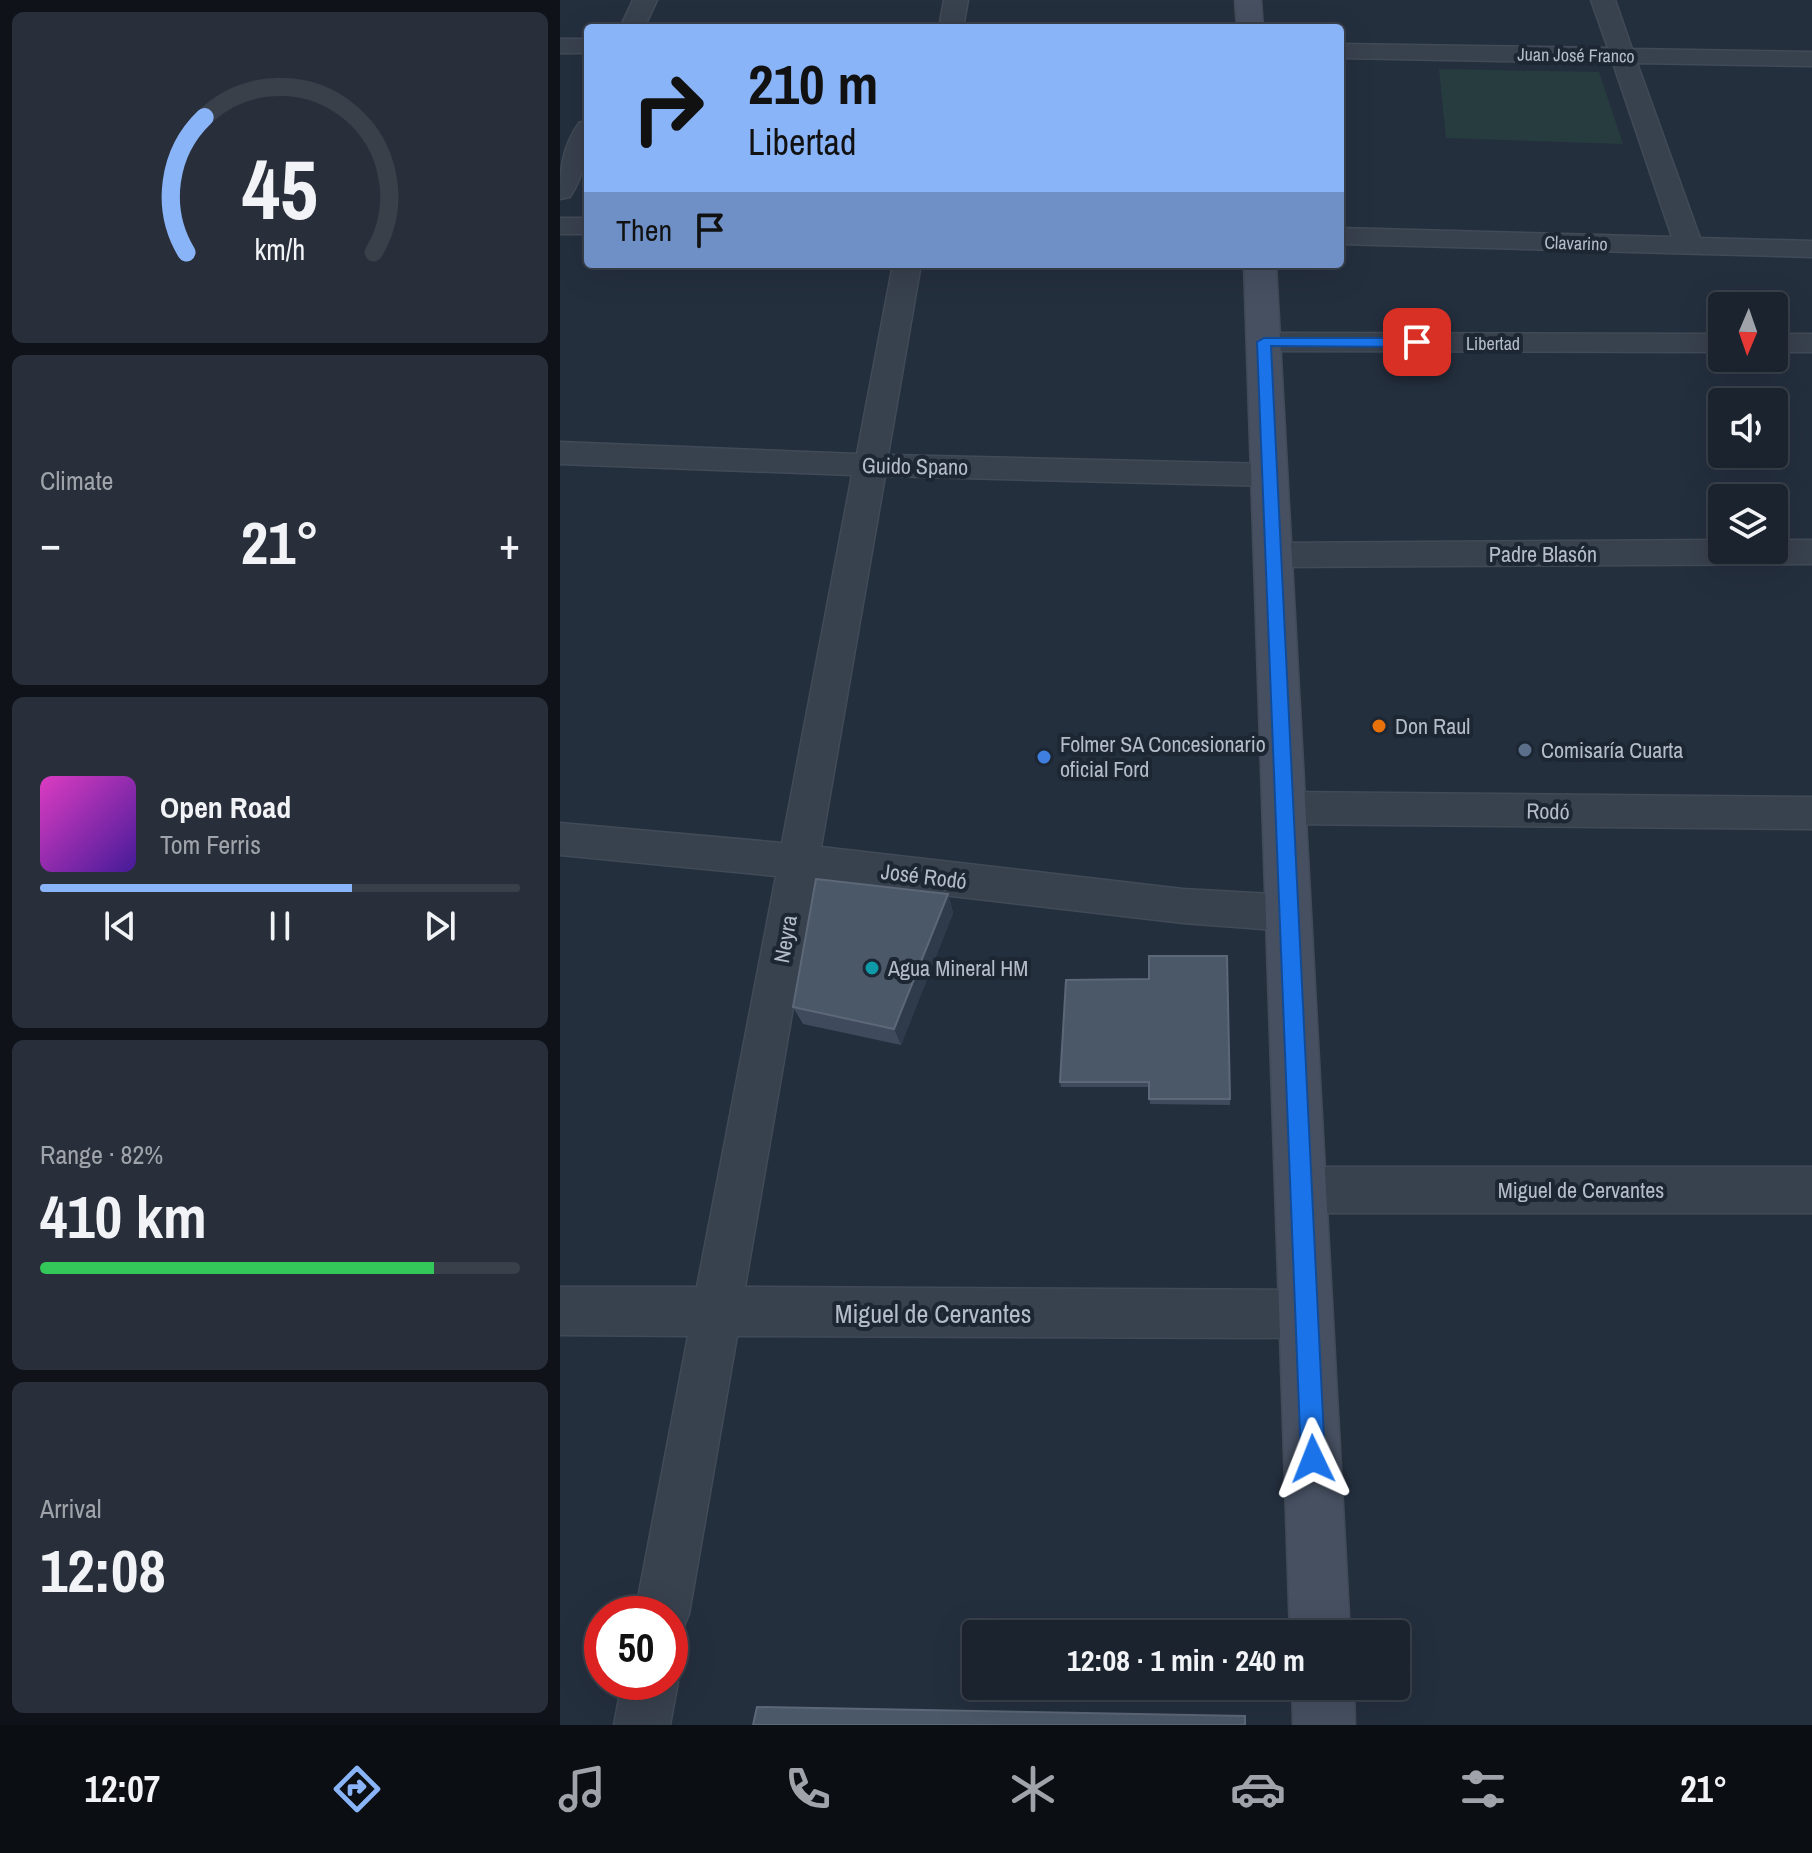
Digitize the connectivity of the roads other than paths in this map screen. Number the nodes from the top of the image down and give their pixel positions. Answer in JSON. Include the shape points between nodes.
{"nodes":[{"id":1,"x":645,"y":0,"type":"edge"},
{"id":2,"x":956,"y":0,"type":"edge"},
{"id":3,"x":1248,"y":0,"type":"edge"},
{"id":4,"x":1603,"y":0,"type":"edge"},
{"id":5,"x":634,"y":24,"type":"edge"},
{"id":6,"x":952,"y":24,"type":"edge"},
{"id":7,"x":1250,"y":24,"type":"edge"},
{"id":8,"x":560,"y":46,"type":"edge"},
{"id":9,"x":584,"y":46,"type":"edge"},
{"id":10,"x":1344,"y":51,"type":"edge"},
{"id":11,"x":1623,"y":56,"type":"junction"},
{"id":12,"x":1812,"y":59,"type":"edge"},
{"id":13,"x":584,"y":137,"type":"edge"},
{"id":14,"x":560,"y":191,"type":"edge"},
{"id":15,"x":560,"y":226,"type":"edge"},
{"id":16,"x":584,"y":226,"type":"edge"},
{"id":17,"x":1344,"y":236,"type":"edge"},
{"id":18,"x":1689,"y":246,"type":"junction"},
{"id":19,"x":1812,"y":249,"type":"edge"},
{"id":20,"x":906,"y":268,"type":"edge"},
{"id":21,"x":1260,"y":268,"type":"edge"},
{"id":22,"x":1264,"y":342,"type":"junction"},
{"id":23,"x":1708,"y":343,"type":"edge"},
{"id":24,"x":1788,"y":343,"type":"edge"},
{"id":25,"x":1812,"y":343,"type":"edge"},
{"id":26,"x":560,"y":453,"type":"edge"},
{"id":27,"x":871,"y":465,"type":"junction"},
{"id":28,"x":1270,"y":475,"type":"junction"},
{"id":29,"x":1812,"y":552,"type":"edge"},
{"id":30,"x":1274,"y":555,"type":"junction"},
{"id":31,"x":1285,"y":808,"type":"junction"},
{"id":32,"x":1812,"y":813,"type":"edge"},
{"id":33,"x":560,"y":839,"type":"edge"},
{"id":34,"x":799,"y":861,"type":"junction"},
{"id":35,"x":1289,"y":913,"type":"junction"},
{"id":36,"x":1301,"y":1190,"type":"junction"},
{"id":37,"x":1812,"y":1190,"type":"edge"},
{"id":38,"x":560,"y":1311,"type":"edge"},
{"id":39,"x":717,"y":1313,"type":"junction"},
{"id":40,"x":1306,"y":1314,"type":"junction"},
{"id":41,"x":665,"y":1596,"type":"edge"},
{"id":42,"x":1319,"y":1620,"type":"edge"},
{"id":43,"x":647,"y":1700,"type":"edge"},
{"id":44,"x":1323,"y":1700,"type":"edge"},
{"id":45,"x":642,"y":1725,"type":"edge"},
{"id":46,"x":1324,"y":1725,"type":"edge"}],
"edges":[{"from":1,"to":5,"type":"street"},
{"from":2,"to":6,"type":"street"},
{"from":3,"to":7,"type":"main road"},
{"from":4,"to":11,"type":"street"},
{"from":8,"to":9,"type":"street"},
{"from":10,"to":11,"type":"street","name":"Juan José Franco"},
{"from":11,"to":12,"type":"street","name":"Juan José Franco"},
{"from":11,"to":18,"type":"street"},
{"from":13,"to":14,"type":"street"},
{"from":15,"to":16,"type":"street"},
{"from":17,"to":18,"type":"street","name":"Clavarino"},
{"from":18,"to":19,"type":"street","name":"Clavarino"},
{"from":20,"to":27,"type":"street","name":"Neyra"},
{"from":21,"to":22,"type":"main road"},
{"from":22,"to":23,"type":"street","name":"Libertad"},
{"from":22,"to":28,"type":"main road"},
{"from":24,"to":25,"type":"street"},
{"from":26,"to":27,"type":"street","name":"Guido Spano"},
{"from":27,"to":28,"type":"street","name":"Guido Spano"},
{"from":27,"to":34,"type":"street","name":"Neyra"},
{"from":28,"to":30,"type":"main road"},
{"from":29,"to":30,"type":"street","name":"Padre Blasón"},
{"from":30,"to":31,"type":"main road"},
{"from":31,"to":32,"type":"street","name":"Rodó"},
{"from":31,"to":35,"type":"main road"},
{"from":33,"to":34,"type":"street","name":"José Rodó"},
{"from":34,"to":35,"type":"street","name":"José Rodó","via":[[1183,906]]},
{"from":34,"to":39,"type":"street","name":"Neyra"},
{"from":35,"to":36,"type":"main road"},
{"from":36,"to":37,"type":"street","name":"Miguel de Cervantes"},
{"from":36,"to":40,"type":"main road"},
{"from":38,"to":39,"type":"street","name":"Miguel de Cervantes"},
{"from":39,"to":40,"type":"street","name":"Miguel de Cervantes"},
{"from":39,"to":41,"type":"street","name":"Neyra"},
{"from":40,"to":42,"type":"main road"},
{"from":43,"to":45,"type":"street"},
{"from":44,"to":46,"type":"main road"}]}
